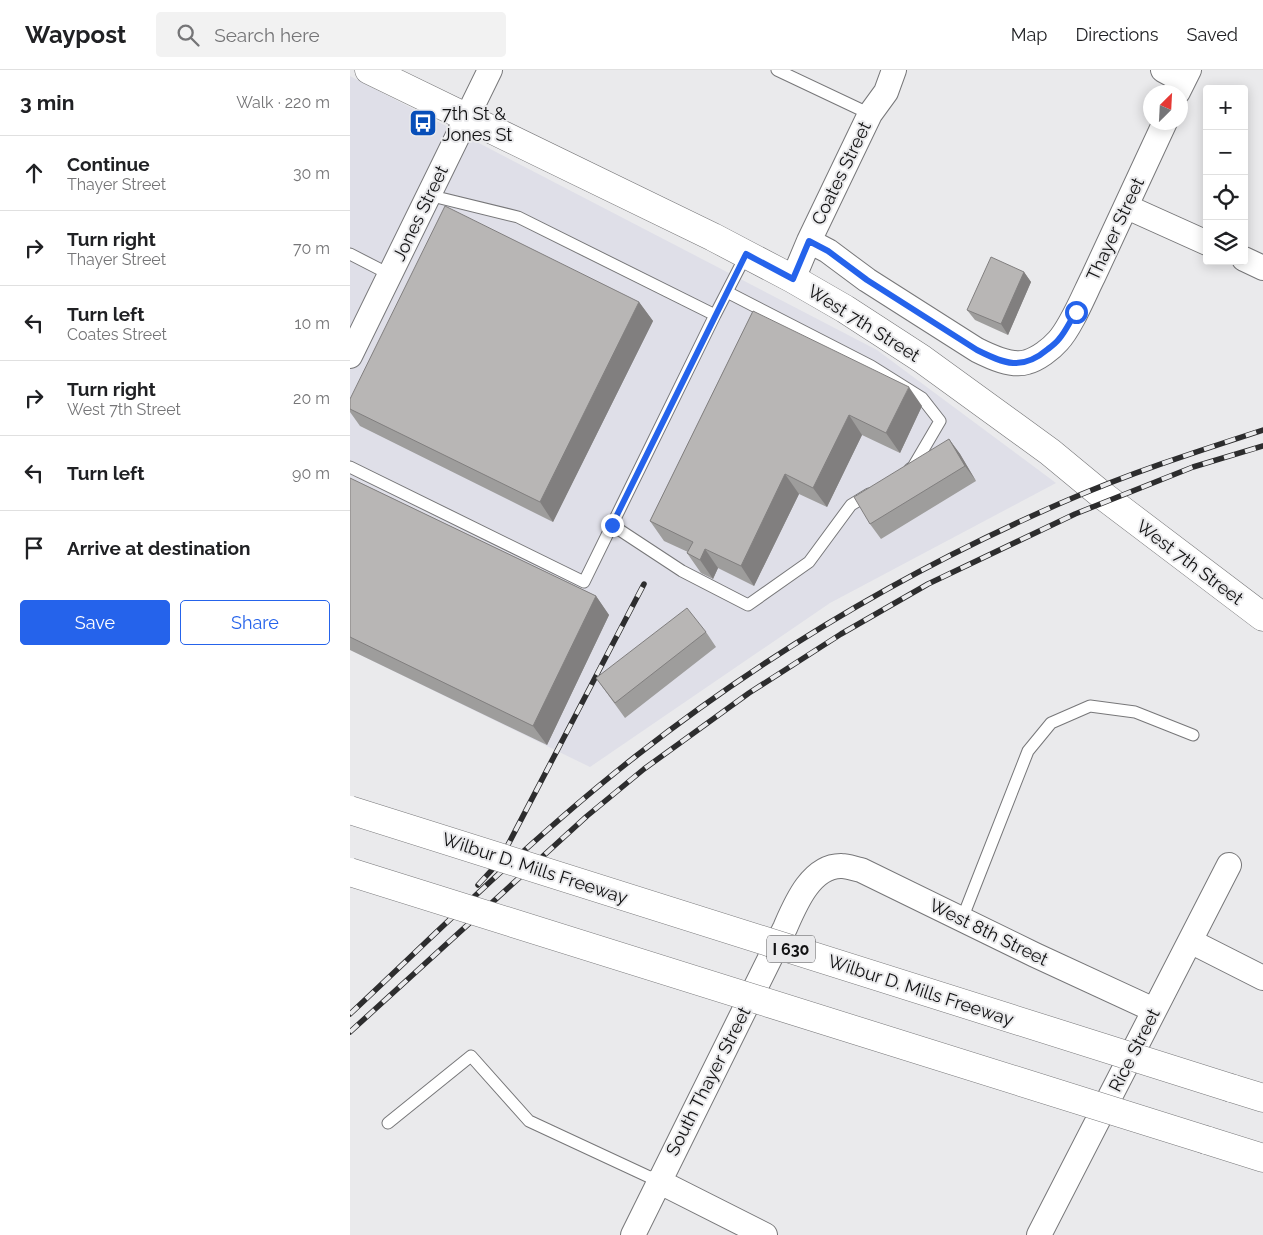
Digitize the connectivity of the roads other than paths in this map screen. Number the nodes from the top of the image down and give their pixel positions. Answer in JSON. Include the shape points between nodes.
{"nodes":[{"id":1,"x":369,"y":70,"type":"edge"},
{"id":2,"x":490,"y":70,"type":"edge"},
{"id":3,"x":778,"y":70,"type":"edge"},
{"id":4,"x":894,"y":70,"type":"edge"},
{"id":5,"x":1163,"y":70,"type":"edge"},
{"id":6,"x":1183,"y":81,"type":"edge"},
{"id":7,"x":870,"y":114,"type":"junction"},
{"id":8,"x":466,"y":118,"type":"junction"},
{"id":9,"x":1161,"y":130,"type":"edge"},
{"id":10,"x":428,"y":194,"type":"junction"},
{"id":11,"x":1127,"y":207,"type":"junction"},
{"id":12,"x":809,"y":241,"type":"junction"},
{"id":13,"x":1203,"y":241,"type":"edge"},
{"id":14,"x":350,"y":254,"type":"edge"},
{"id":15,"x":746,"y":254,"type":"junction"},
{"id":16,"x":1248,"y":261,"type":"edge"},
{"id":17,"x":1263,"y":268,"type":"edge"},
{"id":18,"x":389,"y":274,"type":"junction"},
{"id":19,"x":793,"y":279,"type":"junction"},
{"id":20,"x":727,"y":292,"type":"junction"},
{"id":21,"x":715,"y":315,"type":"junction"},
{"id":22,"x":350,"y":356,"type":"edge"},
{"id":23,"x":350,"y":466,"type":"edge"},
{"id":24,"x":897,"y":477,"type":"edge"},
{"id":25,"x":882,"y":486,"type":"edge"},
{"id":26,"x":612,"y":525,"type":"junction"},
{"id":27,"x":1263,"y":617,"type":"edge"},
{"id":28,"x":1193,"y":735,"type":"dead end"},
{"id":29,"x":350,"y":810,"type":"edge"},
{"id":30,"x":1229,"y":865,"type":"dead end"},
{"id":31,"x":350,"y":872,"type":"edge"},
{"id":32,"x":350,"y":885,"type":"edge"},
{"id":33,"x":473,"y":910,"type":"junction"},
{"id":34,"x":962,"y":918,"type":"junction"},
{"id":35,"x":785,"y":928,"type":"joint"},
{"id":36,"x":1190,"y":941,"type":"junction"},
{"id":37,"x":1263,"y":978,"type":"edge"},
{"id":38,"x":1154,"y":1010,"type":"junction"},
{"id":39,"x":1263,"y":1098,"type":"edge"},
{"id":40,"x":388,"y":1123,"type":"dead end"},
{"id":41,"x":1263,"y":1158,"type":"edge"},
{"id":42,"x":658,"y":1181,"type":"junction"},
{"id":43,"x":633,"y":1235,"type":"edge"},
{"id":44,"x":765,"y":1235,"type":"edge"},
{"id":45,"x":1039,"y":1235,"type":"edge"}],
"edges":[{"from":1,"to":8,"type":"main road","name":"West 7th Street"},
{"from":2,"to":8,"type":"street","name":"Jones Street"},
{"from":3,"to":7,"type":"lane"},
{"from":4,"to":7,"type":"street","name":"Coates Street","via":[[886,92]]},
{"from":5,"to":6,"type":"street"},
{"from":7,"to":12,"type":"street","name":"Coates Street"},
{"from":8,"to":10,"type":"street","name":"Jones Street"},
{"from":8,"to":15,"type":"main road","name":"West 7th Street"},
{"from":9,"to":11,"type":"street","name":"Thayer Street"},
{"from":10,"to":18,"type":"street","name":"Jones Street"},
{"from":10,"to":21,"type":"lane","via":[[518,217]]},
{"from":11,"to":12,"type":"street","name":"Thayer Street","via":[[1059,340],[1026,363],[991,357],[977,350]]},
{"from":11,"to":13,"type":"street"},
{"from":12,"to":19,"type":"street","name":"Coates Street"},
{"from":14,"to":18,"type":"lane"},
{"from":15,"to":19,"type":"main road","name":"West 7th Street"},
{"from":15,"to":20,"type":"lane"},
{"from":16,"to":17,"type":"street"},
{"from":18,"to":22,"type":"street","name":"Jones Street"},
{"from":19,"to":27,"type":"main road","name":"West 7th Street","via":[[922,359],[1050,452]]},
{"from":20,"to":21,"type":"lane"},
{"from":20,"to":24,"type":"lane","via":[[871,366],[922,398],[940,421],[913,467]]},
{"from":21,"to":26,"type":"lane"},
{"from":23,"to":26,"type":"lane","via":[[584,582]]},
{"from":25,"to":26,"type":"lane","via":[[851,505],[809,562],[748,605],[682,571]]},
{"from":28,"to":34,"type":"lane","via":[[1135,712],[1090,706],[1051,723],[1028,751]]},
{"from":29,"to":39,"type":"main road","name":"Wilbur D. Mills Freeway","number":"I 630","bridge":true},
{"from":30,"to":36,"type":"street","name":"Rice Street"},
{"from":31,"to":33,"type":"main road","bridge":true},
{"from":32,"to":33,"type":"main road","bridge":true},
{"from":33,"to":41,"type":"main road","bridge":true},
{"from":34,"to":35,"type":"street","name":"West 8th Street","via":[[861,870],[842,866],[822,872],[806,886]]},
{"from":34,"to":38,"type":"street","name":"West 8th Street"},
{"from":35,"to":42,"type":"street","name":"South Thayer Street"},
{"from":36,"to":37,"type":"street"},
{"from":36,"to":38,"type":"street","name":"Rice Street"},
{"from":38,"to":45,"type":"street","name":"Rice Street"},
{"from":40,"to":42,"type":"lane","via":[[471,1056],[529,1121]]},
{"from":42,"to":43,"type":"street","name":"South Thayer Street"},
{"from":42,"to":44,"type":"street"}]}
